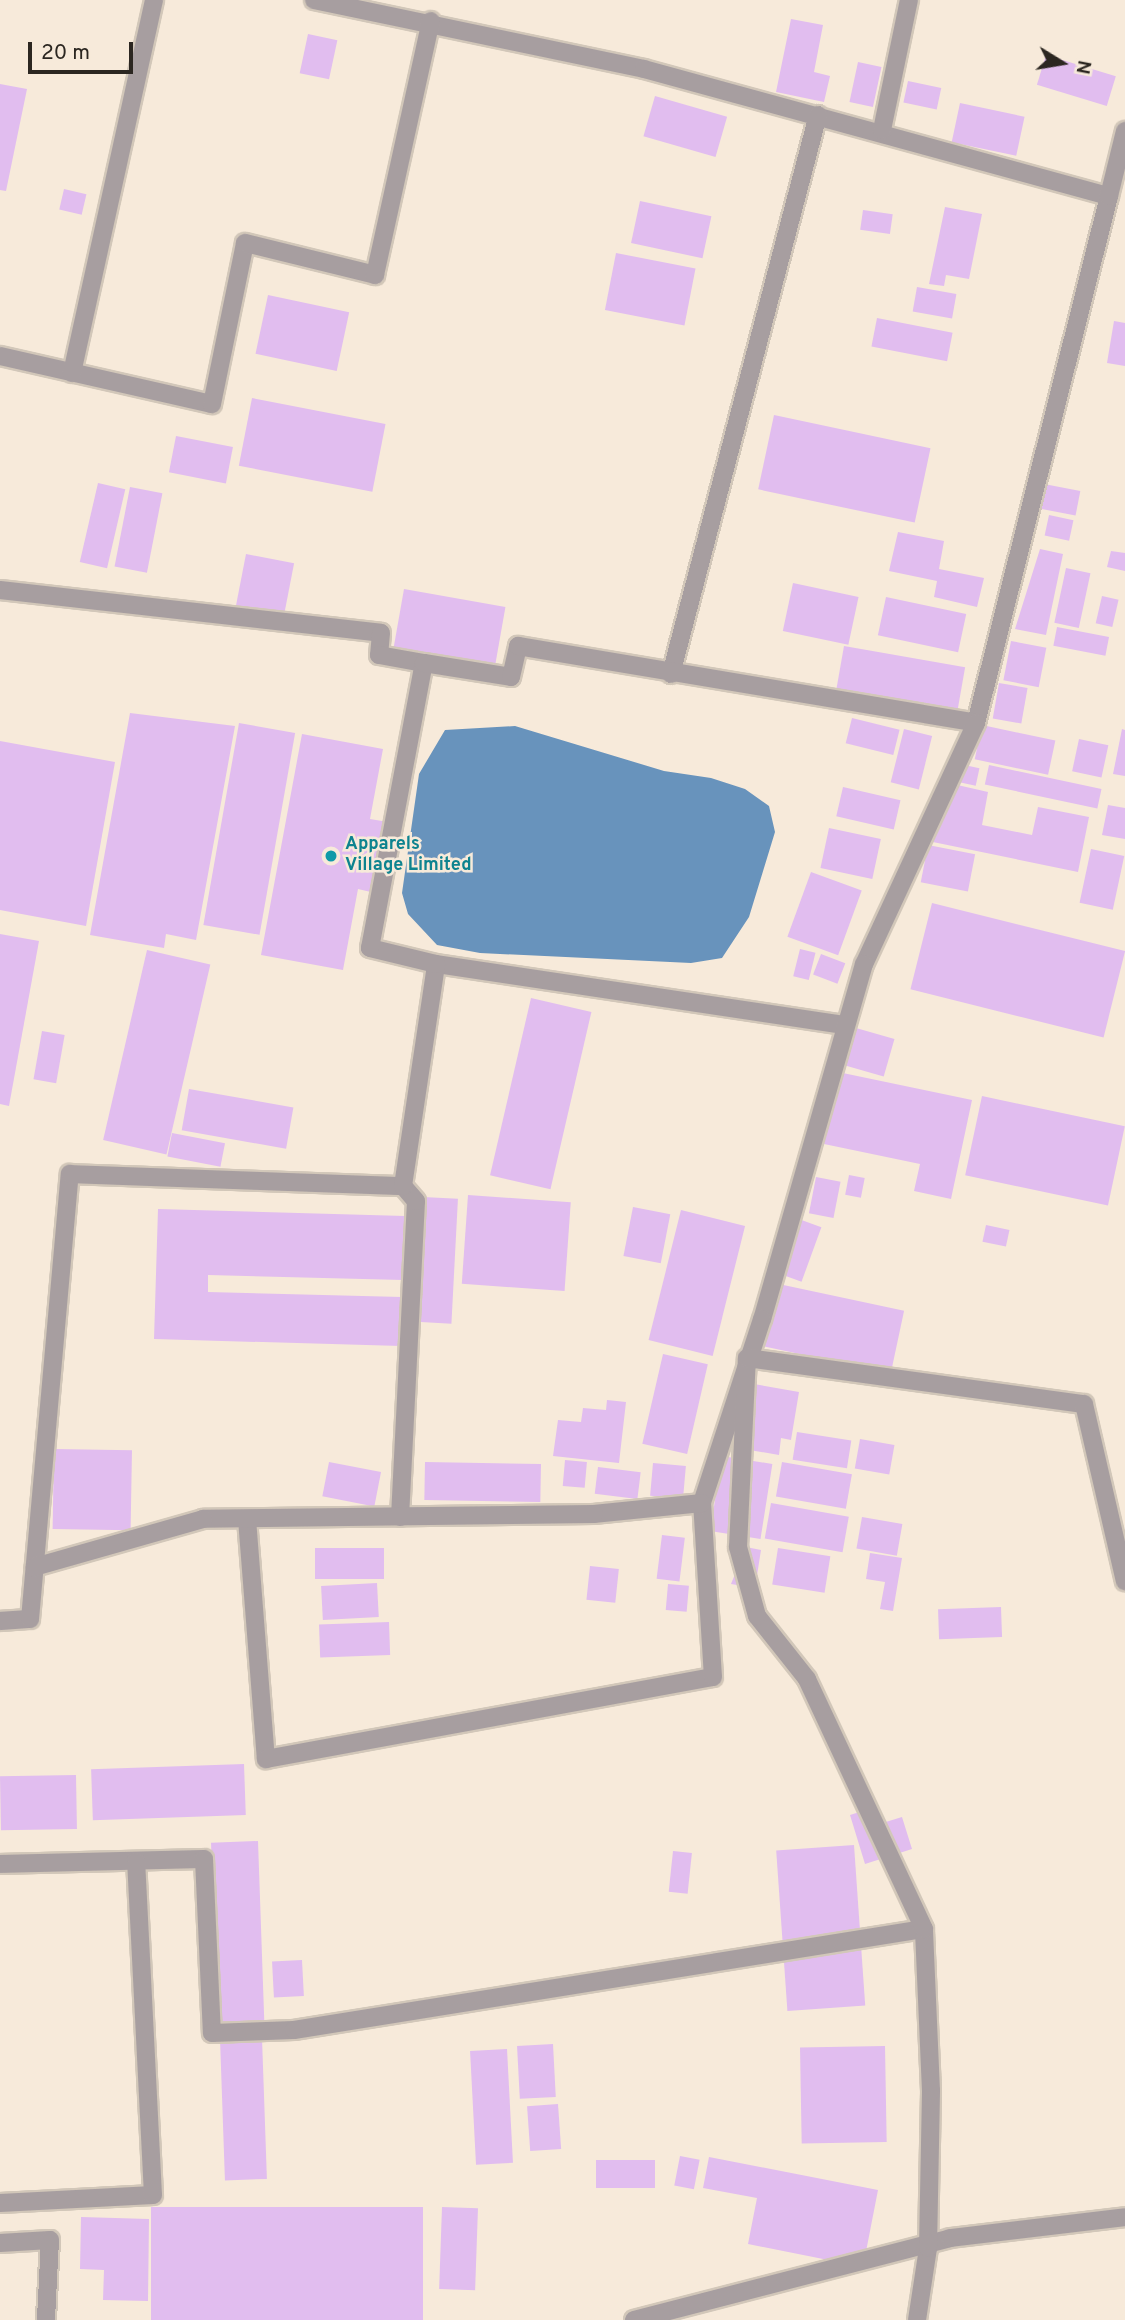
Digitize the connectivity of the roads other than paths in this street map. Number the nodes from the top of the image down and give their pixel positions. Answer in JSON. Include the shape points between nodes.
{"nodes":[{"id":1,"x":154,"y":0,"type":"edge"},
{"id":2,"x":314,"y":0,"type":"edge"},
{"id":3,"x":909,"y":0,"type":"edge"},
{"id":4,"x":363,"y":4,"type":"edge"},
{"id":5,"x":431,"y":21,"type":"junction"},
{"id":6,"x":818,"y":115,"type":"junction"},
{"id":7,"x":882,"y":130,"type":"junction"},
{"id":8,"x":1125,"y":131,"type":"edge"},
{"id":9,"x":1110,"y":196,"type":"junction"},
{"id":10,"x":0,"y":356,"type":"edge"},
{"id":11,"x":72,"y":373,"type":"junction"},
{"id":12,"x":0,"y":590,"type":"edge"},
{"id":13,"x":424,"y":663,"type":"junction"},
{"id":14,"x":670,"y":674,"type":"junction"},
{"id":15,"x":976,"y":723,"type":"junction"},
{"id":16,"x":436,"y":964,"type":"junction"},
{"id":17,"x":843,"y":1025,"type":"junction"},
{"id":18,"x":403,"y":1186,"type":"junction"},
{"id":19,"x":747,"y":1358,"type":"junction"},
{"id":20,"x":702,"y":1503,"type":"junction"},
{"id":21,"x":400,"y":1517,"type":"junction"},
{"id":22,"x":247,"y":1518,"type":"junction"},
{"id":23,"x":35,"y":1567,"type":"junction"},
{"id":24,"x":1125,"y":1581,"type":"edge"},
{"id":25,"x":0,"y":1621,"type":"edge"},
{"id":26,"x":136,"y":1861,"type":"junction"},
{"id":27,"x":0,"y":1864,"type":"edge"},
{"id":28,"x":924,"y":1929,"type":"junction"},
{"id":29,"x":0,"y":2203,"type":"edge"},
{"id":30,"x":1125,"y":2217,"type":"edge"},
{"id":31,"x":0,"y":2243,"type":"edge"},
{"id":32,"x":928,"y":2248,"type":"junction"},
{"id":33,"x":46,"y":2320,"type":"edge"},
{"id":34,"x":634,"y":2320,"type":"edge"},
{"id":35,"x":918,"y":2320,"type":"edge"}],
"edges":[{"from":1,"to":11,"type":"street"},
{"from":2,"to":4,"type":"street"},
{"from":3,"to":7,"type":"street"},
{"from":4,"to":5,"type":"street"},
{"from":5,"to":6,"type":"street"},
{"from":5,"to":11,"type":"street","via":[[375,275],[245,243],[212,404]]},
{"from":6,"to":7,"type":"street"},
{"from":6,"to":14,"type":"street"},
{"from":7,"to":9,"type":"street"},
{"from":8,"to":9,"type":"street"},
{"from":9,"to":15,"type":"street"},
{"from":10,"to":11,"type":"street"},
{"from":12,"to":13,"type":"street","via":[[381,633],[379,655]]},
{"from":13,"to":14,"type":"street","via":[[511,677],[519,646]]},
{"from":13,"to":16,"type":"street","via":[[370,948]]},
{"from":14,"to":15,"type":"street"},
{"from":15,"to":17,"type":"street","via":[[863,964]]},
{"from":16,"to":17,"type":"street"},
{"from":16,"to":18,"type":"street"},
{"from":17,"to":19,"type":"street"},
{"from":18,"to":21,"type":"street","via":[[416,1202]]},
{"from":18,"to":23,"type":"street","via":[[70,1174]]},
{"from":19,"to":20,"type":"street"},
{"from":19,"to":24,"type":"street","via":[[1084,1404]]},
{"from":19,"to":28,"type":"street","via":[[738,1547],[757,1616],[807,1679]]},
{"from":20,"to":21,"type":"street","via":[[594,1514]]},
{"from":20,"to":22,"type":"street","via":[[713,1677],[266,1759]]},
{"from":21,"to":22,"type":"street"},
{"from":22,"to":23,"type":"street","via":[[203,1519]]},
{"from":23,"to":25,"type":"street","via":[[30,1619]]},
{"from":26,"to":27,"type":"street"},
{"from":26,"to":28,"type":"street","via":[[204,1859],[212,2033],[294,2030]]},
{"from":26,"to":29,"type":"street","via":[[153,2195]]},
{"from":28,"to":32,"type":"street"},
{"from":30,"to":32,"type":"street","via":[[950,2238]]},
{"from":31,"to":33,"type":"street","via":[[50,2240]]},
{"from":32,"to":34,"type":"street"},
{"from":32,"to":35,"type":"street"}]}
